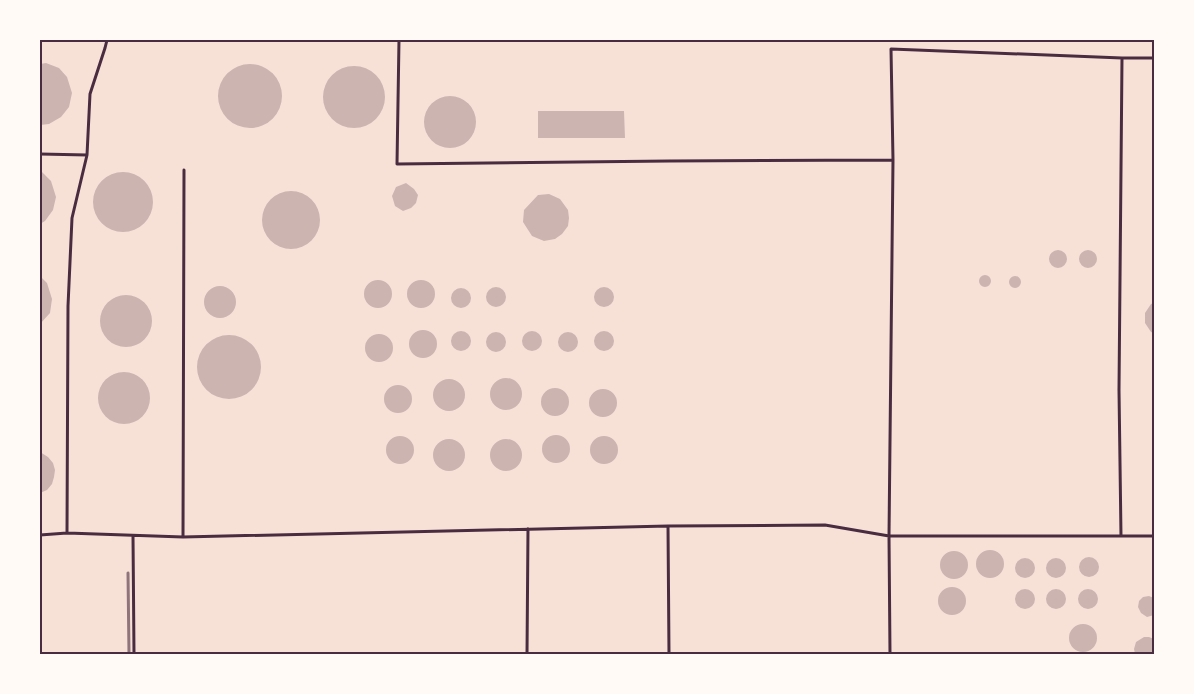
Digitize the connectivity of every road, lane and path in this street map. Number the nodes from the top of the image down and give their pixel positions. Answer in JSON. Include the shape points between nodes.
{"nodes":[{"id":1,"x":107,"y":40,"type":"edge"},
{"id":2,"x":399,"y":40,"type":"edge"},
{"id":3,"x":1122,"y":58,"type":"junction"},
{"id":4,"x":1154,"y":58,"type":"edge"},
{"id":5,"x":40,"y":154,"type":"edge"},
{"id":6,"x":86,"y":154,"type":"junction"},
{"id":7,"x":893,"y":160,"type":"junction"},
{"id":8,"x":184,"y":170,"type":"dead end"},
{"id":9,"x":668,"y":526,"type":"junction"},
{"id":10,"x":528,"y":529,"type":"junction"},
{"id":11,"x":67,"y":533,"type":"junction"},
{"id":12,"x":40,"y":535,"type":"edge"},
{"id":13,"x":134,"y":536,"type":"junction"},
{"id":14,"x":889,"y":536,"type":"junction"},
{"id":15,"x":1121,"y":536,"type":"junction"},
{"id":16,"x":1154,"y":536,"type":"edge"},
{"id":17,"x":183,"y":537,"type":"junction"},
{"id":18,"x":134,"y":654,"type":"edge"},
{"id":19,"x":527,"y":654,"type":"edge"},
{"id":20,"x":669,"y":654,"type":"edge"},
{"id":21,"x":890,"y":654,"type":"edge"}],
"edges":[{"from":1,"to":6,"type":"lane","via":[[90,94]]},
{"from":2,"to":7,"type":"lane","via":[[397,164]]},
{"from":3,"to":4,"type":"lane"},
{"from":3,"to":7,"type":"lane","via":[[890,49]]},
{"from":3,"to":15,"type":"lane"},
{"from":5,"to":6,"type":"lane"},
{"from":6,"to":11,"type":"lane","via":[[72,218],[68,306]]},
{"from":7,"to":14,"type":"lane"},
{"from":8,"to":17,"type":"lane"},
{"from":9,"to":10,"type":"lane"},
{"from":9,"to":14,"type":"lane","via":[[825,526]]},
{"from":9,"to":20,"type":"lane"},
{"from":10,"to":17,"type":"lane"},
{"from":10,"to":19,"type":"lane"},
{"from":11,"to":12,"type":"lane"},
{"from":11,"to":13,"type":"lane"},
{"from":13,"to":17,"type":"lane"},
{"from":13,"to":18,"type":"lane"},
{"from":14,"to":15,"type":"lane"},
{"from":14,"to":21,"type":"lane"},
{"from":15,"to":16,"type":"lane"}]}
